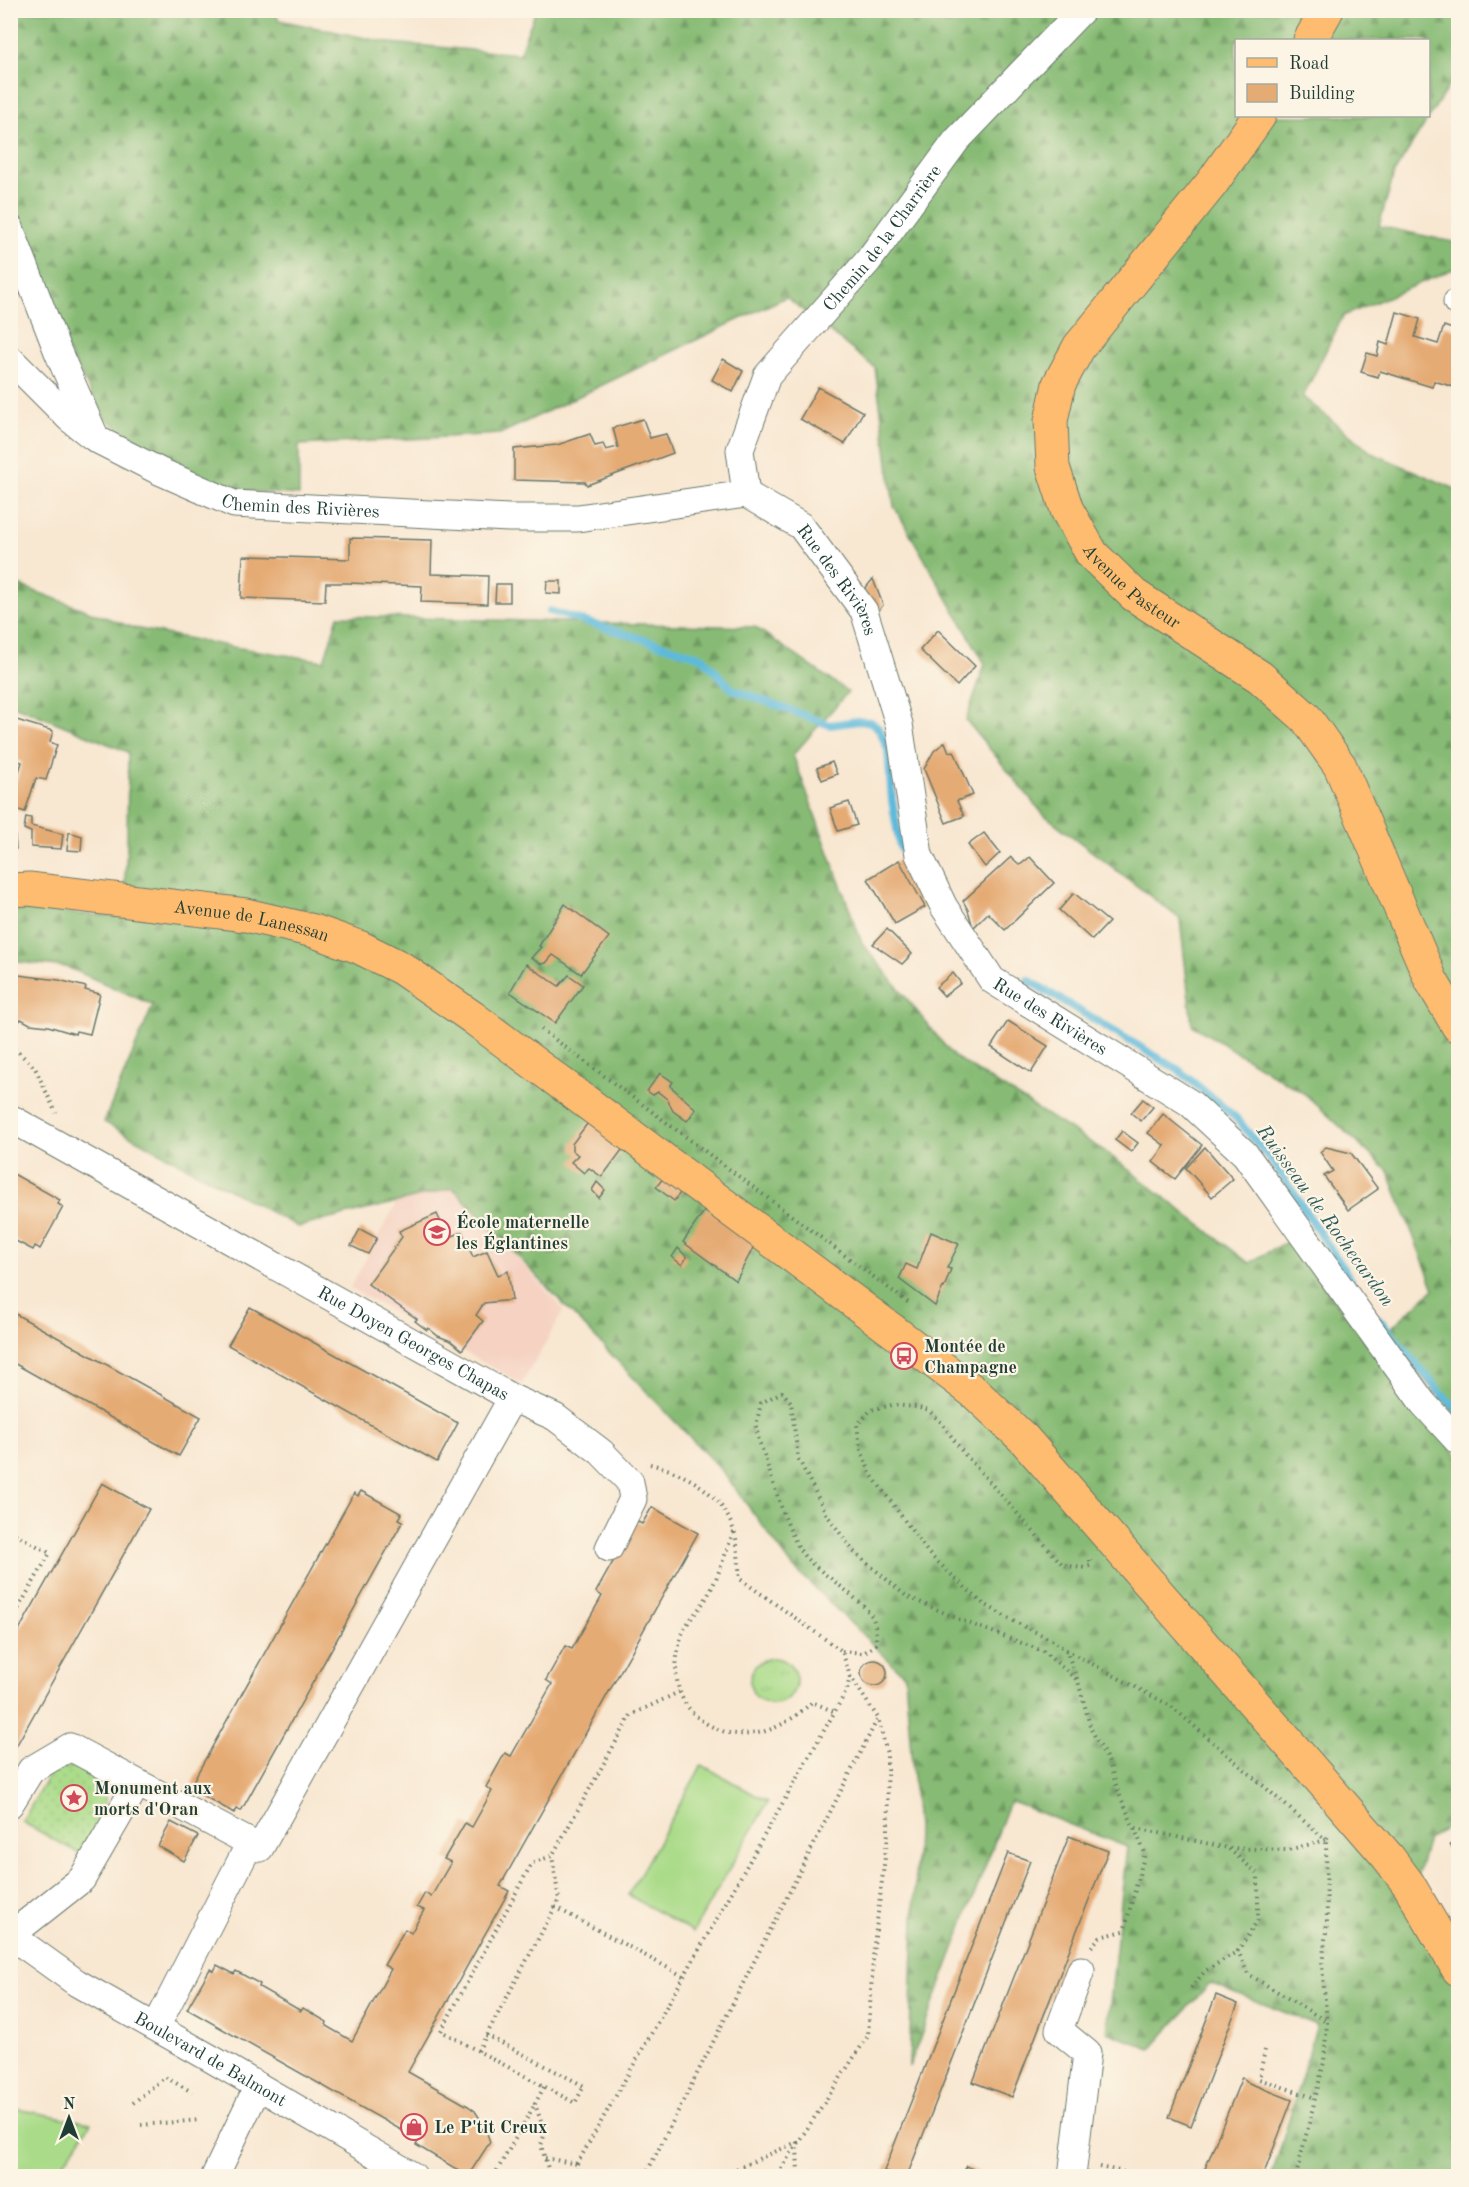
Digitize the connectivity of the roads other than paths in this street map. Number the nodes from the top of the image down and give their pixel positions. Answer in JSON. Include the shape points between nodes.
{"nodes":[{"id":1,"x":1082,"y":10,"type":"edge"},
{"id":2,"x":1327,"y":10,"type":"edge"},
{"id":3,"x":1311,"y":39,"type":"edge"},
{"id":4,"x":1258,"y":117,"type":"edge"},
{"id":5,"x":10,"y":228,"type":"edge"},
{"id":6,"x":10,"y":359,"type":"edge"},
{"id":7,"x":96,"y":439,"type":"junction"},
{"id":8,"x":746,"y":494,"type":"junction"},
{"id":9,"x":10,"y":890,"type":"edge"},
{"id":10,"x":1458,"y":1026,"type":"edge"},
{"id":11,"x":10,"y":1118,"type":"edge"},
{"id":12,"x":512,"y":1398,"type":"junction"},
{"id":13,"x":1458,"y":1441,"type":"edge"},
{"id":14,"x":609,"y":1548,"type":"dead end"},
{"id":15,"x":137,"y":1784,"type":"junction"},
{"id":16,"x":10,"y":1804,"type":"edge"},
{"id":17,"x":250,"y":1843,"type":"junction"},
{"id":18,"x":11,"y":1935,"type":"edge"},
{"id":19,"x":1458,"y":1969,"type":"edge"},
{"id":20,"x":1081,"y":1970,"type":"road end"},
{"id":21,"x":156,"y":2027,"type":"junction"},
{"id":22,"x":258,"y":2086,"type":"junction"},
{"id":23,"x":1073,"y":2170,"type":"edge"},
{"id":24,"x":215,"y":2176,"type":"edge"},
{"id":25,"x":413,"y":2176,"type":"edge"}],
"edges":[{"from":1,"to":8,"type":"street","name":"Chemin de la Charrière","via":[[956,141],[868,261],[767,375],[740,450]]},
{"from":2,"to":3,"type":"main road"},
{"from":4,"to":10,"type":"main road","name":"Avenue Pasteur","via":[[1212,183],[1079,347],[1059,384],[1051,421],[1053,467],[1067,510],[1092,554],[1108,570],[1134,595],[1260,677],[1306,718],[1340,766],[1431,980]]},
{"from":5,"to":7,"type":"street"},
{"from":6,"to":7,"type":"street","name":"Chemin des Rivières"},
{"from":7,"to":8,"type":"street","name":"Chemin des Rivières","via":[[234,504],[508,519],[578,518]]},
{"from":8,"to":13,"type":"street","name":"Rue des Rivières","via":[[801,526],[864,611],[899,724],[919,855],[944,908],[992,980],[1190,1103],[1245,1154],[1423,1403]]},
{"from":9,"to":19,"type":"main road","name":"Avenue de Lanessan","via":[[173,905],[246,915],[314,931],[401,968],[472,1017],[974,1392],[1024,1439],[1388,1857],[1410,1885]]},
{"from":11,"to":12,"type":"street","name":"Rue Doyen Georges Chapas"},
{"from":12,"to":14,"type":"street","via":[[555,1417],[601,1452],[630,1482],[633,1499]]},
{"from":12,"to":17,"type":"street","name":"Rue Doyen Georges Chapas","via":[[260,1848]]},
{"from":15,"to":16,"type":"street","via":[[70,1748],[31,1770]]},
{"from":15,"to":17,"type":"street"},
{"from":15,"to":18,"type":"street","via":[[82,1879]]},
{"from":17,"to":21,"type":"street"},
{"from":18,"to":21,"type":"street","name":"Boulevard de Balmont","via":[[77,1983]]},
{"from":20,"to":23,"type":"street","via":[[1059,2030],[1087,2053]]},
{"from":21,"to":22,"type":"street","name":"Boulevard de Balmont"},
{"from":22,"to":24,"type":"street"},
{"from":22,"to":25,"type":"street","name":"Boulevard de Balmont"}]}
